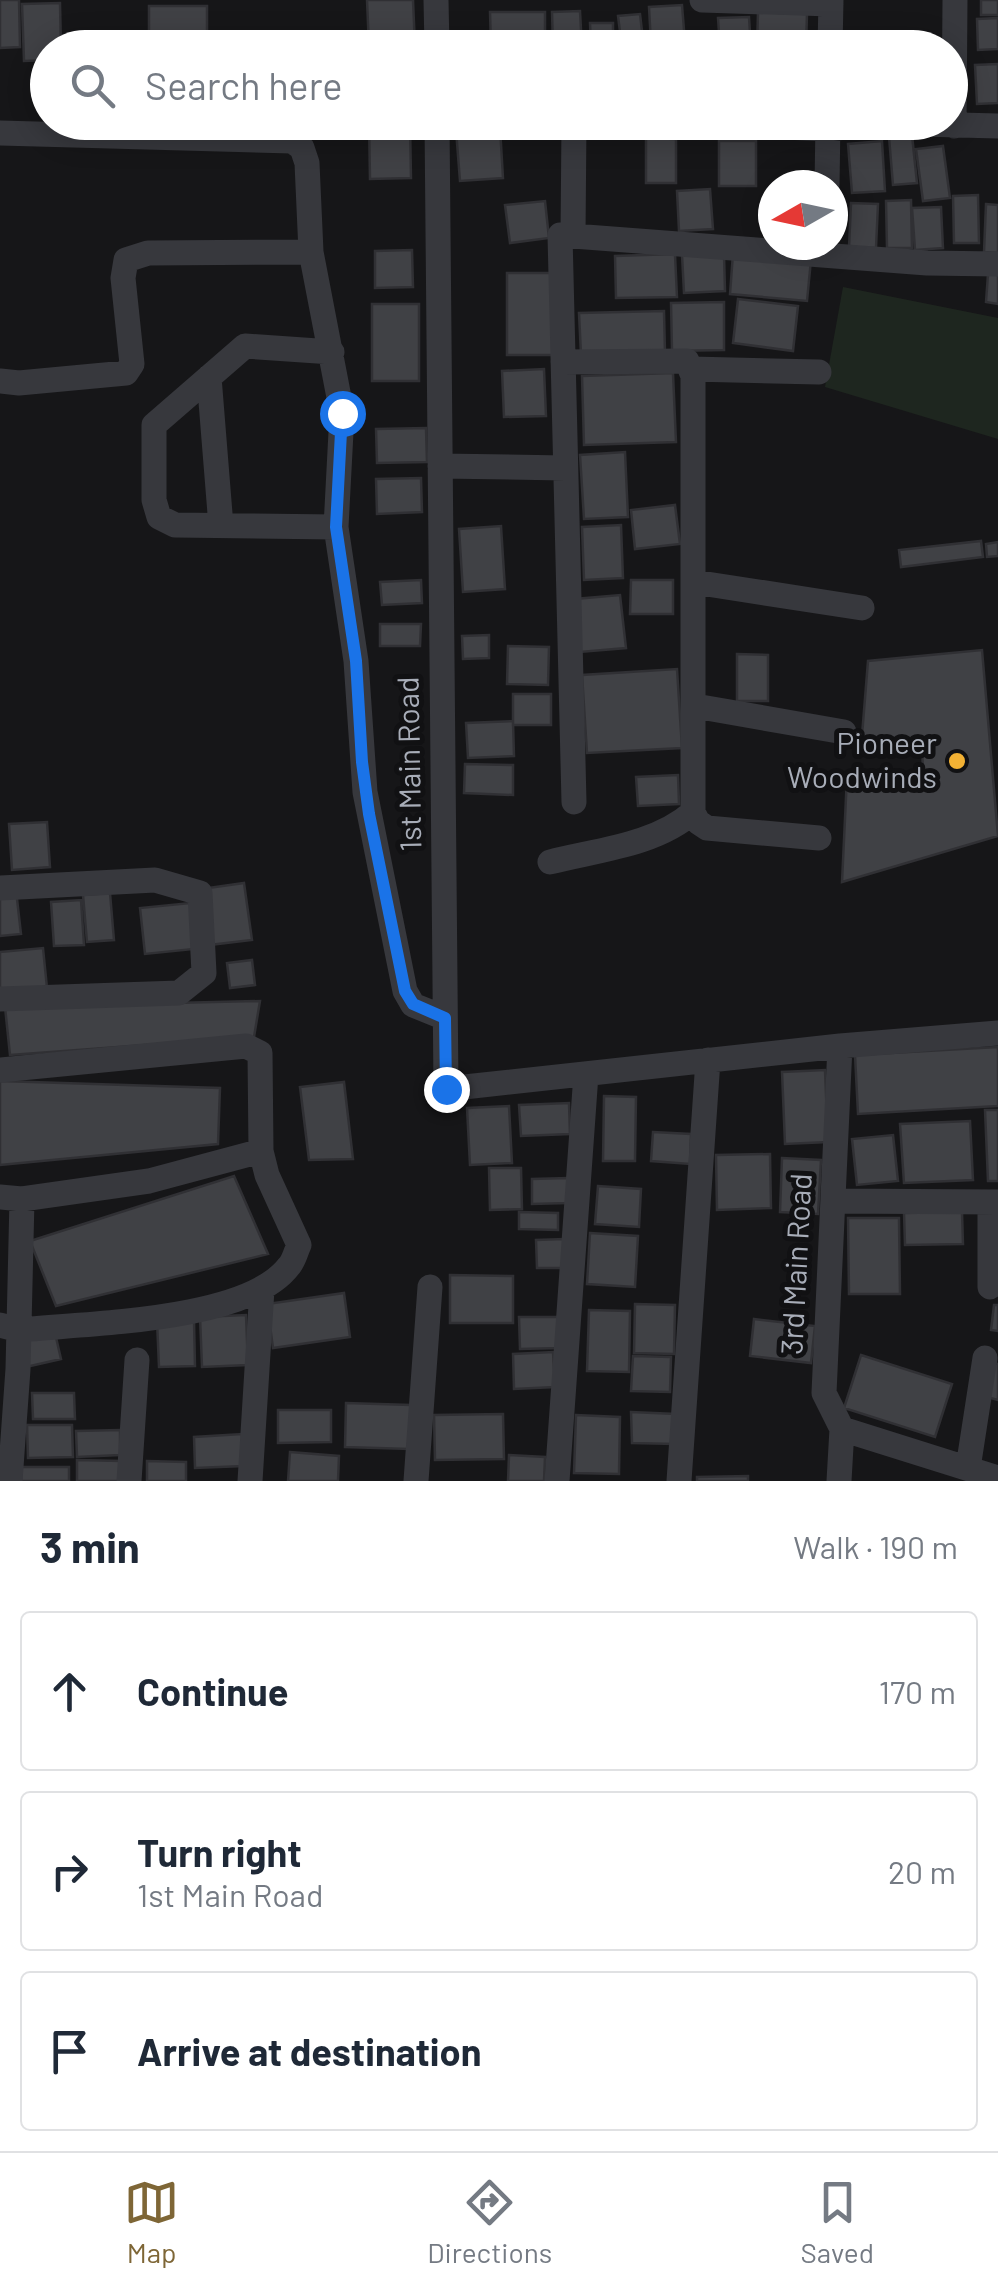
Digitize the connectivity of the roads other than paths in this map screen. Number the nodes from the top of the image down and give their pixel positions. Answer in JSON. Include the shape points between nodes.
{"nodes":[{"id":1,"x":436,"y":0,"type":"edge"},
{"id":2,"x":702,"y":0,"type":"edge"},
{"id":3,"x":956,"y":0,"type":"edge"},
{"id":4,"x":831,"y":2,"type":"edge"},
{"id":5,"x":437,"y":30,"type":"edge"},
{"id":6,"x":830,"y":30,"type":"edge"},
{"id":7,"x":956,"y":30,"type":"edge"},
{"id":8,"x":968,"y":126,"type":"edge"},
{"id":9,"x":998,"y":126,"type":"edge"},
{"id":10,"x":0,"y":133,"type":"edge"},
{"id":11,"x":30,"y":134,"type":"edge"},
{"id":12,"x":256,"y":140,"type":"edge"},
{"id":13,"x":437,"y":140,"type":"edge"},
{"id":14,"x":574,"y":140,"type":"edge"},
{"id":15,"x":828,"y":140,"type":"edge"},
{"id":16,"x":827,"y":170,"type":"edge"},
{"id":17,"x":573,"y":236,"type":"junction"},
{"id":18,"x":758,"y":247,"type":"edge"},
{"id":19,"x":311,"y":252,"type":"junction"},
{"id":20,"x":848,"y":254,"type":"edge"},
{"id":21,"x":998,"y":264,"type":"edge"},
{"id":22,"x":332,"y":352,"type":"junction"},
{"id":23,"x":562,"y":362,"type":"junction"},
{"id":24,"x":692,"y":369,"type":"junction"},
{"id":25,"x":819,"y":372,"type":"dead end"},
{"id":26,"x":209,"y":377,"type":"junction"},
{"id":27,"x":0,"y":381,"type":"edge"},
{"id":28,"x":440,"y":466,"type":"junction"},
{"id":29,"x":565,"y":468,"type":"junction"},
{"id":30,"x":221,"y":526,"type":"junction"},
{"id":31,"x":336,"y":527,"type":"junction"},
{"id":32,"x":694,"y":582,"type":"junction"},
{"id":33,"x":862,"y":608,"type":"dead end"},
{"id":34,"x":694,"y":706,"type":"junction"},
{"id":35,"x":844,"y":732,"type":"dead end"},
{"id":36,"x":574,"y":802,"type":"dead end"},
{"id":37,"x":693,"y":812,"type":"junction"},
{"id":38,"x":818,"y":838,"type":"dead end"},
{"id":39,"x":550,"y":862,"type":"dead end"},
{"id":40,"x":0,"y":888,"type":"edge"},
{"id":41,"x":0,"y":999,"type":"edge"},
{"id":42,"x":445,"y":1018,"type":"junction"},
{"id":43,"x":998,"y":1033,"type":"edge"},
{"id":44,"x":840,"y":1046,"type":"junction"},
{"id":45,"x":708,"y":1060,"type":"junction"},
{"id":46,"x":0,"y":1070,"type":"edge"},
{"id":47,"x":586,"y":1074,"type":"junction"},
{"id":48,"x":261,"y":1151,"type":"junction"},
{"id":49,"x":11,"y":1198,"type":"edge"},
{"id":50,"x":833,"y":1200,"type":"junction"},
{"id":51,"x":994,"y":1202,"type":"edge"},
{"id":52,"x":430,"y":1287,"type":"dead end"},
{"id":53,"x":262,"y":1288,"type":"junction"},
{"id":54,"x":990,"y":1288,"type":"dead end"},
{"id":55,"x":9,"y":1327,"type":"edge"},
{"id":56,"x":985,"y":1358,"type":"dead end"},
{"id":57,"x":137,"y":1360,"type":"dead end"},
{"id":58,"x":842,"y":1429,"type":"junction"},
{"id":59,"x":968,"y":1468,"type":"junction"},
{"id":60,"x":998,"y":1478,"type":"edge"},
{"id":61,"x":10,"y":1481,"type":"edge"},
{"id":62,"x":128,"y":1481,"type":"edge"},
{"id":63,"x":250,"y":1481,"type":"edge"},
{"id":64,"x":416,"y":1481,"type":"edge"},
{"id":65,"x":557,"y":1481,"type":"edge"},
{"id":66,"x":679,"y":1481,"type":"edge"},
{"id":67,"x":839,"y":1481,"type":"edge"}],
"edges":[{"from":1,"to":5,"type":"street"},
{"from":2,"to":4,"type":"street"},
{"from":3,"to":7,"type":"street"},
{"from":4,"to":6,"type":"street"},
{"from":8,"to":9,"type":"street"},
{"from":10,"to":11,"type":"street"},
{"from":12,"to":19,"type":"street","via":[[292,141],[302,148]]},
{"from":13,"to":28,"type":"street","name":"1st Main Road"},
{"from":14,"to":17,"type":"street"},
{"from":15,"to":16,"type":"street"},
{"from":17,"to":18,"type":"street"},
{"from":17,"to":23,"type":"street","via":[[560,235]]},
{"from":19,"to":22,"type":"street"},
{"from":19,"to":27,"type":"street","via":[[148,252],[126,260],[132,364],[126,373]]},
{"from":20,"to":21,"type":"street"},
{"from":22,"to":26,"type":"street","via":[[244,346]]},
{"from":22,"to":31,"type":"street","via":[[342,413]]},
{"from":23,"to":24,"type":"street","via":[[681,359]]},
{"from":23,"to":29,"type":"street"},
{"from":24,"to":25,"type":"street"},
{"from":24,"to":32,"type":"street"},
{"from":26,"to":30,"type":"street"},
{"from":26,"to":30,"type":"street","via":[[154,425],[154,500],[159,517],[175,525]]},
{"from":28,"to":29,"type":"street"},
{"from":28,"to":42,"type":"street","name":"1st Main Road"},
{"from":29,"to":36,"type":"street"},
{"from":30,"to":31,"type":"street"},
{"from":31,"to":42,"type":"street","via":[[366,792],[405,991],[413,1004]]},
{"from":32,"to":33,"type":"street"},
{"from":32,"to":34,"type":"street"},
{"from":34,"to":35,"type":"street"},
{"from":34,"to":37,"type":"street"},
{"from":37,"to":38,"type":"street","via":[[707,828]]},
{"from":37,"to":39,"type":"street","via":[[651,836]]},
{"from":40,"to":41,"type":"street","via":[[155,880],[200,893],[204,973],[179,994]]},
{"from":42,"to":47,"type":"street","name":"1st Main Road","via":[[446,1089]]},
{"from":43,"to":44,"type":"street","name":"1st Main Road"},
{"from":44,"to":45,"type":"street","name":"1st Main Road"},
{"from":44,"to":50,"type":"street","name":"3rd Main Road"},
{"from":45,"to":47,"type":"street","name":"1st Main Road"},
{"from":45,"to":66,"type":"street"},
{"from":46,"to":48,"type":"street","via":[[246,1046],[260,1053]]},
{"from":47,"to":65,"type":"street"},
{"from":48,"to":49,"type":"street","via":[[150,1181]]},
{"from":48,"to":53,"type":"street","via":[[299,1245],[289,1266]]},
{"from":49,"to":55,"type":"street"},
{"from":50,"to":51,"type":"street"},
{"from":50,"to":58,"type":"street","name":"3rd Main Road","via":[[824,1392]]},
{"from":51,"to":54,"type":"street"},
{"from":52,"to":64,"type":"street"},
{"from":53,"to":55,"type":"street","via":[[222,1306],[153,1317]]},
{"from":53,"to":63,"type":"street"},
{"from":55,"to":61,"type":"street","via":[[18,1380]]},
{"from":56,"to":59,"type":"street"},
{"from":57,"to":62,"type":"street"},
{"from":58,"to":59,"type":"street"},
{"from":58,"to":67,"type":"street","name":"3rd Main Road"},
{"from":59,"to":60,"type":"street"}]}
